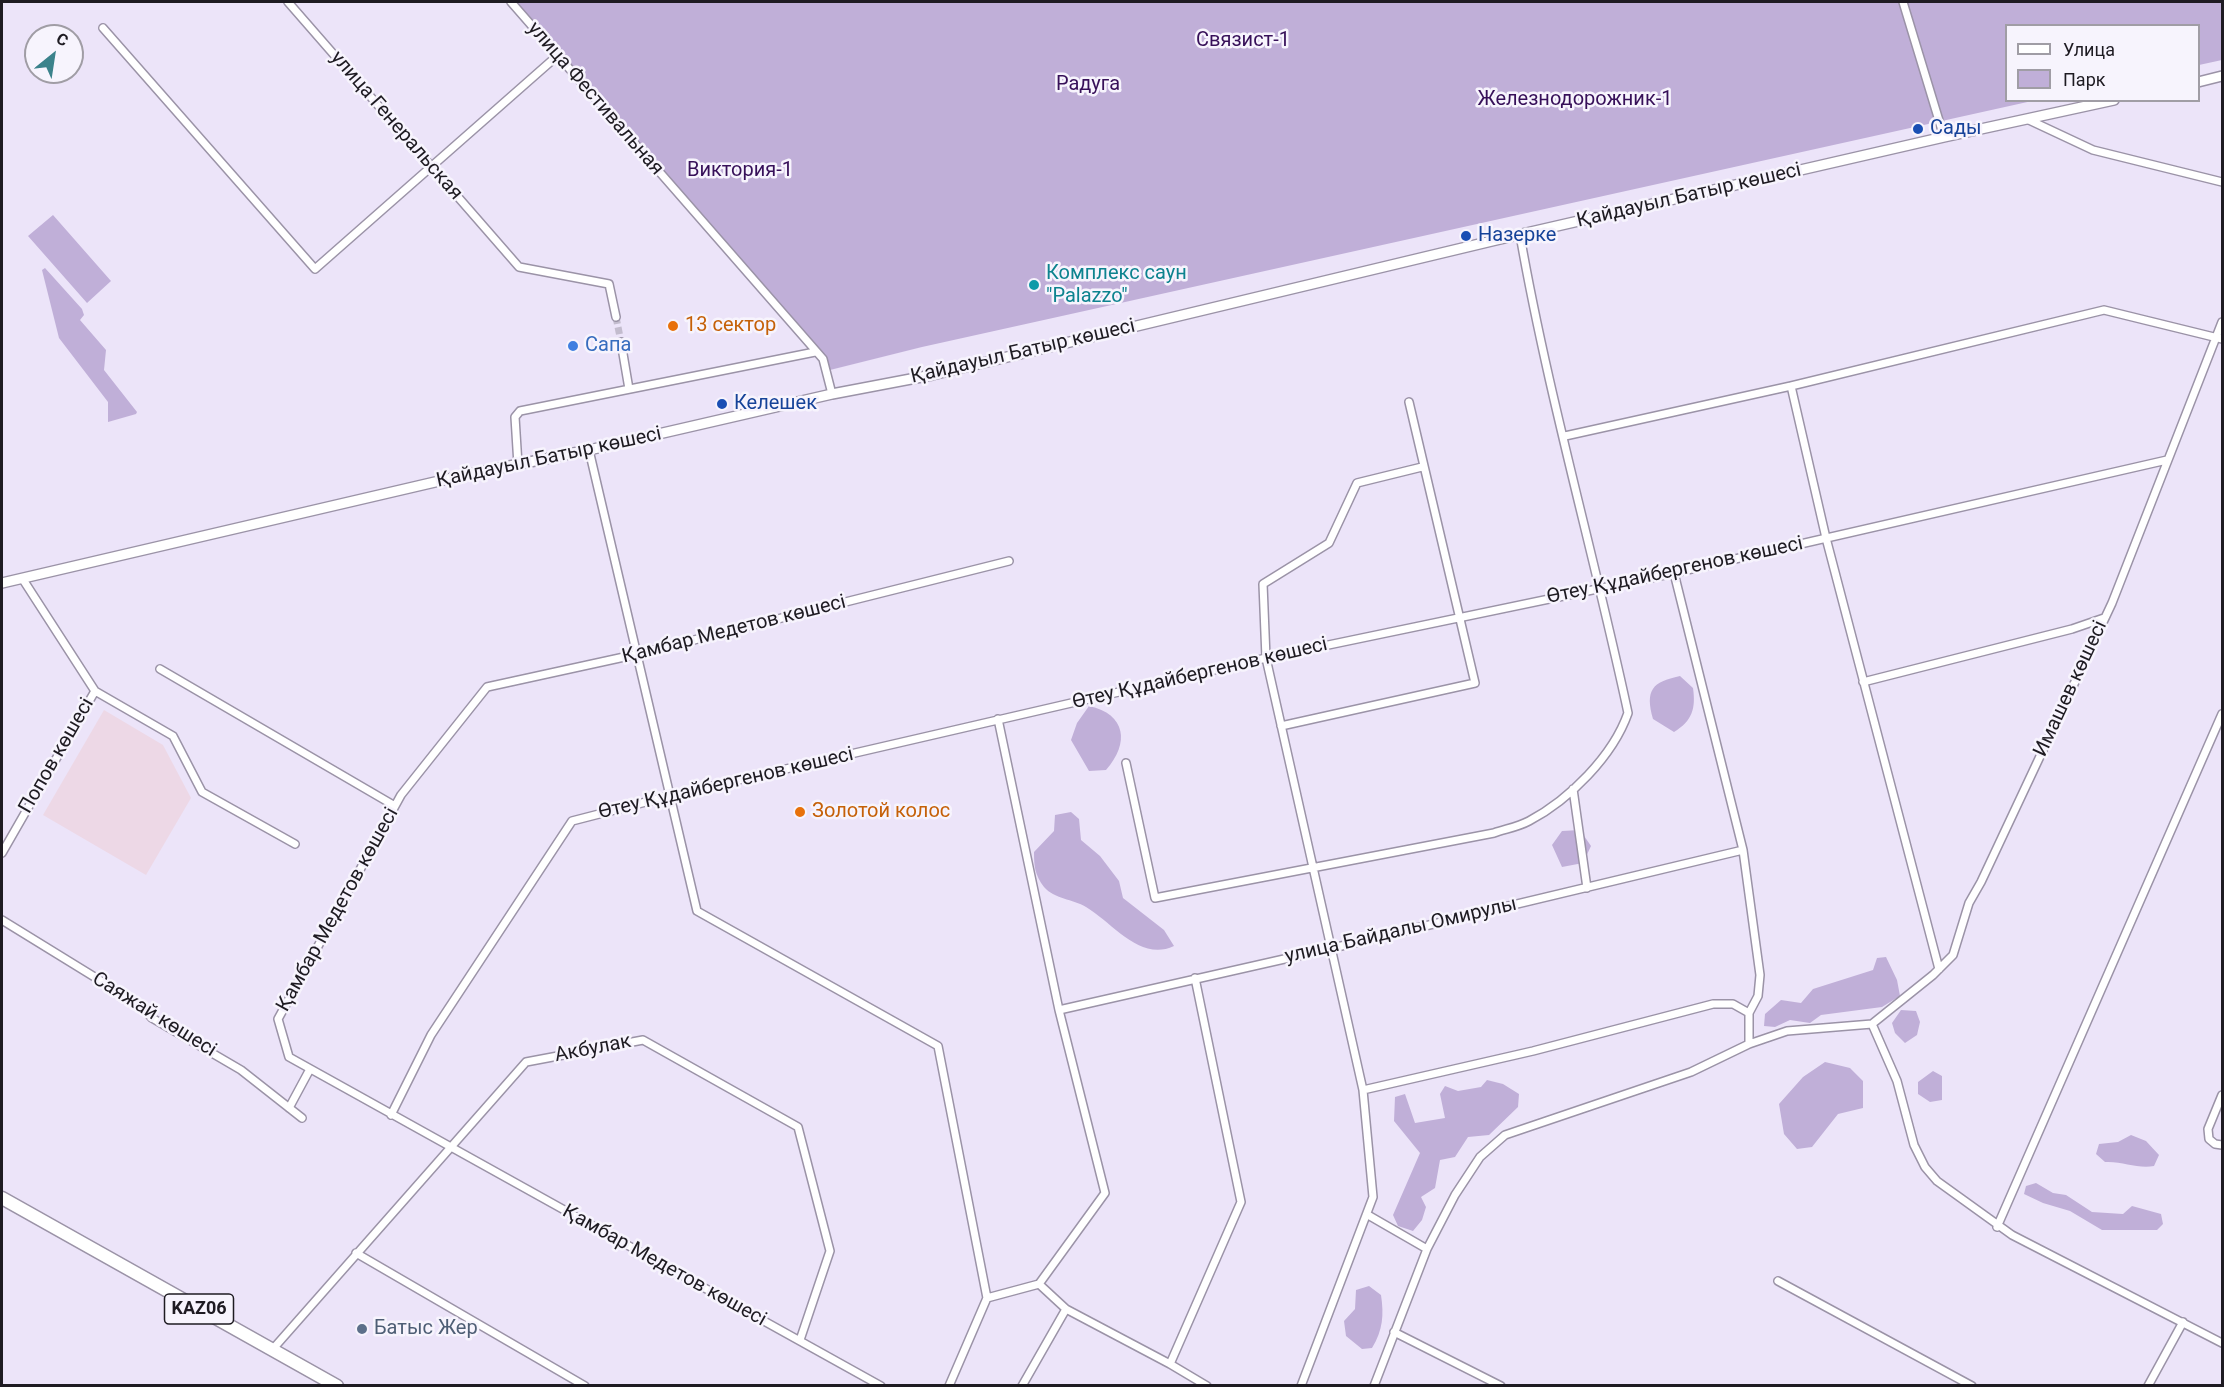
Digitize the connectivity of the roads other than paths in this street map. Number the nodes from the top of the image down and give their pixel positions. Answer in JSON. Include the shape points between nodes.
{"nodes":[{"id":1,"x":288,"y":2,"type":"edge"},
{"id":2,"x":511,"y":2,"type":"edge"},
{"id":3,"x":1903,"y":2,"type":"edge"},
{"id":4,"x":103,"y":28,"type":"dead end"},
{"id":5,"x":557,"y":56,"type":"junction"},
{"id":6,"x":2223,"y":76,"type":"edge"},
{"id":7,"x":2200,"y":81,"type":"edge"},
{"id":8,"x":2106,"y":102,"type":"edge"},
{"id":9,"x":2030,"y":120,"type":"junction"},
{"id":10,"x":1944,"y":137,"type":"junction"},
{"id":11,"x":431,"y":167,"type":"junction"},
{"id":12,"x":2223,"y":182,"type":"edge"},
{"id":13,"x":1520,"y":235,"type":"junction"},
{"id":14,"x":616,"y":317,"type":"tunnel mouth"},
{"id":15,"x":2223,"y":322,"type":"edge"},
{"id":16,"x":2219,"y":338,"type":"edge"},
{"id":17,"x":621,"y":342,"type":"tunnel mouth"},
{"id":18,"x":815,"y":352,"type":"junction"},
{"id":19,"x":1791,"y":386,"type":"junction"},
{"id":20,"x":629,"y":389,"type":"junction"},
{"id":21,"x":832,"y":394,"type":"junction"},
{"id":22,"x":1409,"y":402,"type":"dead end"},
{"id":23,"x":1564,"y":436,"type":"junction"},
{"id":24,"x":589,"y":450,"type":"junction"},
{"id":25,"x":2167,"y":460,"type":"junction"},
{"id":26,"x":518,"y":465,"type":"junction"},
{"id":27,"x":1422,"y":467,"type":"junction"},
{"id":28,"x":1826,"y":538,"type":"junction"},
{"id":29,"x":1009,"y":561,"type":"dead end"},
{"id":30,"x":1674,"y":573,"type":"junction"},
{"id":31,"x":22,"y":578,"type":"junction"},
{"id":32,"x":2,"y":583,"type":"edge"},
{"id":33,"x":1601,"y":588,"type":"junction"},
{"id":34,"x":1461,"y":617,"type":"junction"},
{"id":35,"x":2104,"y":618,"type":"junction"},
{"id":36,"x":638,"y":654,"type":"junction"},
{"id":37,"x":1266,"y":658,"type":"junction"},
{"id":38,"x":160,"y":669,"type":"dead end"},
{"id":39,"x":1863,"y":682,"type":"junction"},
{"id":40,"x":94,"y":691,"type":"junction"},
{"id":41,"x":2223,"y":714,"type":"edge"},
{"id":42,"x":998,"y":719,"type":"junction"},
{"id":43,"x":1281,"y":726,"type":"junction"},
{"id":44,"x":1126,"y":763,"type":"dead end"},
{"id":45,"x":1573,"y":789,"type":"junction"},
{"id":46,"x":669,"y":796,"type":"junction"},
{"id":47,"x":395,"y":806,"type":"junction"},
{"id":48,"x":295,"y":844,"type":"dead end"},
{"id":49,"x":1743,"y":850,"type":"junction"},
{"id":50,"x":2,"y":853,"type":"edge"},
{"id":51,"x":1313,"y":867,"type":"junction"},
{"id":52,"x":1587,"y":888,"type":"junction"},
{"id":53,"x":2,"y":921,"type":"edge"},
{"id":54,"x":1333,"y":948,"type":"junction"},
{"id":55,"x":1939,"y":969,"type":"junction"},
{"id":56,"x":1195,"y":978,"type":"junction"},
{"id":57,"x":1059,"y":1010,"type":"junction"},
{"id":58,"x":1749,"y":1013,"type":"junction"},
{"id":59,"x":1872,"y":1024,"type":"junction"},
{"id":60,"x":1749,"y":1044,"type":"junction"},
{"id":61,"x":310,"y":1069,"type":"junction"},
{"id":62,"x":1363,"y":1090,"type":"junction"},
{"id":63,"x":2223,"y":1095,"type":"edge"},
{"id":64,"x":289,"y":1108,"type":"junction"},
{"id":65,"x":391,"y":1115,"type":"junction"},
{"id":66,"x":302,"y":1118,"type":"dead end"},
{"id":67,"x":2223,"y":1145,"type":"edge"},
{"id":68,"x":450,"y":1148,"type":"junction"},
{"id":69,"x":2,"y":1198,"type":"edge"},
{"id":70,"x":1368,"y":1215,"type":"junction"},
{"id":71,"x":1997,"y":1227,"type":"junction"},
{"id":72,"x":1427,"y":1249,"type":"junction"},
{"id":73,"x":356,"y":1253,"type":"junction"},
{"id":74,"x":1779,"y":1281,"type":"dead end"},
{"id":75,"x":1039,"y":1284,"type":"junction"},
{"id":76,"x":987,"y":1298,"type":"junction"},
{"id":77,"x":1065,"y":1309,"type":"junction"},
{"id":78,"x":2183,"y":1322,"type":"junction"},
{"id":79,"x":1394,"y":1332,"type":"junction"},
{"id":80,"x":800,"y":1340,"type":"junction"},
{"id":81,"x":2223,"y":1343,"type":"edge"},
{"id":82,"x":272,"y":1350,"type":"junction"},
{"id":83,"x":1170,"y":1364,"type":"junction"},
{"id":84,"x":1304,"y":1385,"type":"edge"},
{"id":85,"x":337,"y":1386,"type":"edge"},
{"id":86,"x":585,"y":1386,"type":"edge"},
{"id":87,"x":881,"y":1386,"type":"edge"},
{"id":88,"x":949,"y":1386,"type":"edge"},
{"id":89,"x":1022,"y":1386,"type":"edge"},
{"id":90,"x":1207,"y":1386,"type":"edge"},
{"id":91,"x":1374,"y":1386,"type":"edge"},
{"id":92,"x":1501,"y":1386,"type":"edge"},
{"id":93,"x":1972,"y":1386,"type":"edge"},
{"id":94,"x":2148,"y":1386,"type":"edge"}],
"edges":[{"from":1,"to":11,"type":"street","name":"улица Генеральская"},
{"from":2,"to":5,"type":"street","name":"улица Фестивальная"},
{"from":3,"to":10,"type":"street"},
{"from":4,"to":11,"type":"street","via":[[315,269]]},
{"from":5,"to":11,"type":"street"},
{"from":5,"to":18,"type":"street","name":"улица Фестивальная"},
{"from":6,"to":7,"type":"street"},
{"from":8,"to":9,"type":"street","name":"Қайдауыл Батыр көшесі"},
{"from":9,"to":10,"type":"street","name":"Қайдауыл Батыр көшесі"},
{"from":9,"to":12,"type":"street","via":[[2093,150]]},
{"from":10,"to":13,"type":"street","name":"Қайдауыл Батыр көшесі"},
{"from":11,"to":14,"type":"street","name":"улица Генеральская","via":[[519,267],[609,284]]},
{"from":13,"to":21,"type":"street","name":"Қайдауыл Батыр көшесі","via":[[986,362]]},
{"from":13,"to":23,"type":"street"},
{"from":15,"to":16,"type":"street","name":"Имашев көшесі"},
{"from":16,"to":19,"type":"street","via":[[2104,310]]},
{"from":16,"to":25,"type":"street","name":"Имашев көшесі"},
{"from":17,"to":20,"type":"street"},
{"from":18,"to":20,"type":"street"},
{"from":18,"to":21,"type":"street","name":"улица Фестивальная","via":[[822,359]]},
{"from":19,"to":23,"type":"street"},
{"from":19,"to":28,"type":"street"},
{"from":20,"to":26,"type":"street","via":[[518,413]]},
{"from":21,"to":24,"type":"street","name":"Қайдауыл Батыр көшесі"},
{"from":22,"to":27,"type":"street"},
{"from":23,"to":33,"type":"street"},
{"from":24,"to":26,"type":"street","name":"Қайдауыл Батыр көшесі"},
{"from":24,"to":36,"type":"street"},
{"from":25,"to":28,"type":"street","name":"Өтеу Құдайбергенов көшесі"},
{"from":25,"to":35,"type":"street","name":"Имашев көшесі"},
{"from":26,"to":31,"type":"street","name":"Қайдауыл Батыр көшесі"},
{"from":27,"to":34,"type":"street"},
{"from":27,"to":37,"type":"street","via":[[1357,483],[1329,543],[1263,584]]},
{"from":28,"to":30,"type":"street","name":"Өтеу Құдайбергенов көшесі"},
{"from":28,"to":39,"type":"street"},
{"from":29,"to":36,"type":"street","name":"Қамбар Медетов көшесі"},
{"from":30,"to":33,"type":"street","name":"Өтеу Құдайбергенов көшесі"},
{"from":30,"to":49,"type":"street"},
{"from":31,"to":32,"type":"street","name":"Қайдауыл Батыр көшесі"},
{"from":31,"to":40,"type":"street"},
{"from":33,"to":34,"type":"street","name":"Өтеу Құдайбергенов көшесі"},
{"from":33,"to":45,"type":"street","via":[[1628,713],[1604,755]]},
{"from":34,"to":37,"type":"street","name":"Өтеу Құдайбергенов көшесі"},
{"from":34,"to":43,"type":"street","via":[[1475,683]]},
{"from":35,"to":39,"type":"street","via":[[2072,630]]},
{"from":35,"to":55,"type":"street","name":"Имашев көшесі","via":[[1968,903],[1953,955]]},
{"from":36,"to":46,"type":"street"},
{"from":36,"to":47,"type":"street","name":"Қамбар Медетов көшесі","via":[[487,687]]},
{"from":37,"to":42,"type":"street","name":"Өтеу Құдайбергенов көшесі"},
{"from":37,"to":43,"type":"street"},
{"from":38,"to":47,"type":"street"},
{"from":39,"to":55,"type":"street"},
{"from":40,"to":48,"type":"street","via":[[173,736],[202,792]]},
{"from":40,"to":50,"type":"street","name":"Попов көшесі"},
{"from":41,"to":71,"type":"street"},
{"from":42,"to":46,"type":"street","name":"Өтеу Құдайбергенов көшесі"},
{"from":42,"to":57,"type":"street"},
{"from":43,"to":51,"type":"street"},
{"from":44,"to":51,"type":"street","via":[[1155,898]]},
{"from":45,"to":51,"type":"street","via":[[1528,822],[1494,833]]},
{"from":45,"to":52,"type":"street"},
{"from":46,"to":65,"type":"street","name":"Өтеу Құдайбергенов көшесі","via":[[572,821],[431,1035]]},
{"from":46,"to":76,"type":"street","via":[[697,911],[938,1046]]},
{"from":47,"to":61,"type":"street","name":"Қамбар Медетов көшесі","via":[[278,1019],[289,1057]]},
{"from":49,"to":52,"type":"street","name":"улица Байдалы Омирулы"},
{"from":49,"to":58,"type":"street","via":[[1760,975],[1758,996]]},
{"from":51,"to":54,"type":"street"},
{"from":52,"to":54,"type":"street","name":"улица Байдалы Омирулы"},
{"from":53,"to":64,"type":"street","name":"Саяжай көшесі","via":[[241,1070]]},
{"from":54,"to":56,"type":"street","name":"улица Байдалы Омирулы"},
{"from":54,"to":62,"type":"street"},
{"from":55,"to":59,"type":"street","name":"Имашев көшесі"},
{"from":56,"to":57,"type":"street","name":"улица Байдалы Омирулы"},
{"from":56,"to":83,"type":"street","via":[[1241,1202]]},
{"from":57,"to":75,"type":"street","via":[[1105,1194]]},
{"from":58,"to":60,"type":"street"},
{"from":58,"to":62,"type":"street","via":[[1733,1004],[1713,1004]]},
{"from":59,"to":60,"type":"street","via":[[1787,1031]]},
{"from":59,"to":71,"type":"street","via":[[1897,1081],[1914,1144],[1925,1167],[1937,1181]]},
{"from":60,"to":72,"type":"street","via":[[1691,1072],[1505,1135],[1479,1157]]},
{"from":61,"to":64,"type":"street"},
{"from":61,"to":65,"type":"street","name":"Қамбар Медетов көшесі"},
{"from":62,"to":70,"type":"street","via":[[1373,1197]]},
{"from":63,"to":67,"type":"street","via":[[2208,1129],[2209,1139]]},
{"from":64,"to":66,"type":"street","name":"Саяжай көшесі"},
{"from":65,"to":68,"type":"street","name":"Қамбар Медетов көшесі"},
{"from":68,"to":73,"type":"street","name":"Акбулак"},
{"from":68,"to":80,"type":"street","name":"Қамбар Медетов көшесі"},
{"from":68,"to":80,"type":"street","name":"Акбулак","via":[[526,1062],[643,1040],[798,1127],[830,1251]]},
{"from":69,"to":82,"type":"highway","number":"KАZ06"},
{"from":70,"to":72,"type":"street"},
{"from":70,"to":84,"type":"street"},
{"from":71,"to":78,"type":"street"},
{"from":72,"to":79,"type":"street"},
{"from":73,"to":82,"type":"street","name":"Акбулак"},
{"from":73,"to":86,"type":"street"},
{"from":74,"to":93,"type":"street"},
{"from":75,"to":76,"type":"street"},
{"from":75,"to":77,"type":"street"},
{"from":76,"to":88,"type":"street"},
{"from":77,"to":83,"type":"street"},
{"from":77,"to":89,"type":"street"},
{"from":78,"to":81,"type":"street"},
{"from":78,"to":94,"type":"street"},
{"from":79,"to":91,"type":"street"},
{"from":79,"to":92,"type":"street"},
{"from":80,"to":87,"type":"street","name":"Қамбар Медетов көшесі"},
{"from":82,"to":85,"type":"highway","number":"KАZ06"},
{"from":83,"to":90,"type":"street"}]}
